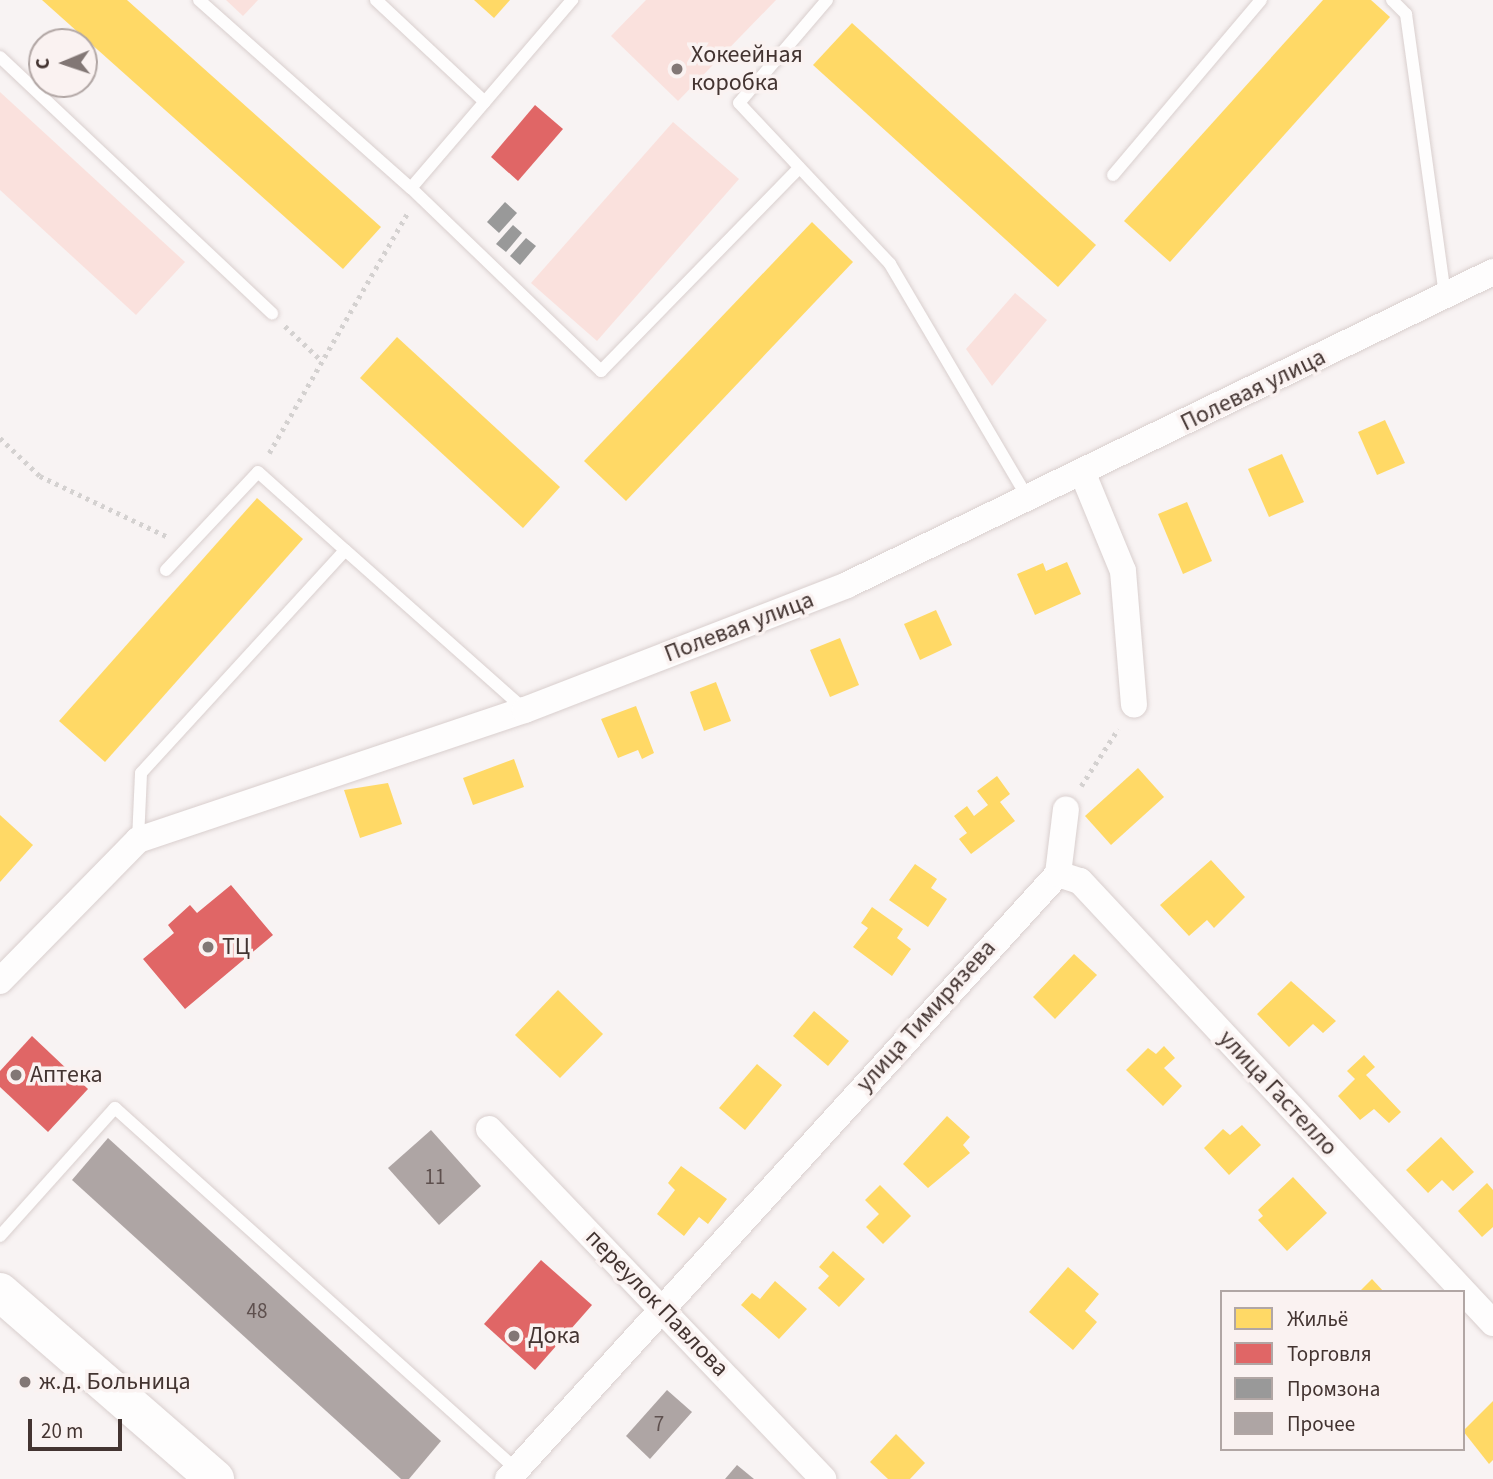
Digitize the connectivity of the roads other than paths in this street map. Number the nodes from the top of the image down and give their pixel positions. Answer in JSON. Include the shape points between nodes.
{"nodes":[{"id":1,"x":199,"y":0,"type":"edge"},
{"id":2,"x":376,"y":0,"type":"edge"},
{"id":3,"x":572,"y":0,"type":"edge"},
{"id":4,"x":827,"y":0,"type":"edge"},
{"id":5,"x":1261,"y":0,"type":"edge"},
{"id":6,"x":1392,"y":0,"type":"edge"},
{"id":7,"x":0,"y":57,"type":"edge"},
{"id":8,"x":485,"y":102,"type":"junction"},
{"id":9,"x":799,"y":167,"type":"junction"},
{"id":10,"x":1113,"y":175,"type":"dead end"},
{"id":11,"x":414,"y":192,"type":"junction"},
{"id":12,"x":1493,"y":272,"type":"edge"},
{"id":13,"x":1445,"y":295,"type":"junction"},
{"id":14,"x":272,"y":313,"type":"road end"},
{"id":15,"x":1083,"y":474,"type":"junction"},
{"id":16,"x":1029,"y":500,"type":"junction"},
{"id":17,"x":345,"y":550,"type":"junction"},
{"id":18,"x":166,"y":570,"type":"dead end"},
{"id":19,"x":1133,"y":705,"type":"road end"},
{"id":20,"x":525,"y":710,"type":"junction"},
{"id":21,"x":1066,"y":809,"type":"road end"},
{"id":22,"x":138,"y":840,"type":"junction"},
{"id":23,"x":1058,"y":874,"type":"junction"},
{"id":24,"x":0,"y":981,"type":"edge"},
{"id":25,"x":489,"y":1129,"type":"dead end"},
{"id":26,"x":0,"y":1236,"type":"edge"},
{"id":27,"x":1462,"y":1290,"type":"edge"},
{"id":28,"x":0,"y":1292,"type":"edge"},
{"id":29,"x":1465,"y":1293,"type":"edge"},
{"id":30,"x":666,"y":1310,"type":"junction"},
{"id":31,"x":1493,"y":1323,"type":"edge"},
{"id":32,"x":513,"y":1475,"type":"edge"},
{"id":33,"x":215,"y":1479,"type":"edge"},
{"id":34,"x":824,"y":1479,"type":"edge"}],
"edges":[{"from":1,"to":11,"type":"lane"},
{"from":2,"to":8,"type":"lane"},
{"from":3,"to":8,"type":"lane"},
{"from":4,"to":9,"type":"lane","via":[[739,103]]},
{"from":5,"to":10,"type":"lane"},
{"from":6,"to":13,"type":"lane","via":[[1406,14]]},
{"from":7,"to":14,"type":"lane"},
{"from":8,"to":11,"type":"lane"},
{"from":9,"to":11,"type":"lane","via":[[601,371]]},
{"from":9,"to":16,"type":"lane","via":[[890,264]]},
{"from":12,"to":13,"type":"street","name":"Полевая улица"},
{"from":13,"to":15,"type":"street","name":"Полевая улица"},
{"from":15,"to":16,"type":"street","name":"Полевая улица"},
{"from":15,"to":19,"type":"street","via":[[1123,571]]},
{"from":16,"to":20,"type":"street","name":"Полевая улица","via":[[847,585]]},
{"from":17,"to":18,"type":"lane","via":[[258,472]]},
{"from":17,"to":20,"type":"lane"},
{"from":17,"to":22,"type":"lane","via":[[141,773]]},
{"from":20,"to":22,"type":"street","name":"Полевая улица"},
{"from":21,"to":23,"type":"street"},
{"from":22,"to":24,"type":"street","name":"Полевая улица"},
{"from":23,"to":27,"type":"street","name":"улица Гастелло","via":[[1080,881]]},
{"from":23,"to":30,"type":"street","name":"улица Тимирязева"},
{"from":25,"to":30,"type":"street","name":"переулок Павлова"},
{"from":26,"to":32,"type":"lane","via":[[115,1108]]},
{"from":28,"to":33,"type":"main road"},
{"from":29,"to":31,"type":"street","name":"улица Гастелло"},
{"from":30,"to":32,"type":"street","name":"улица Тимирязева"},
{"from":30,"to":34,"type":"street","name":"переулок Павлова"}]}
